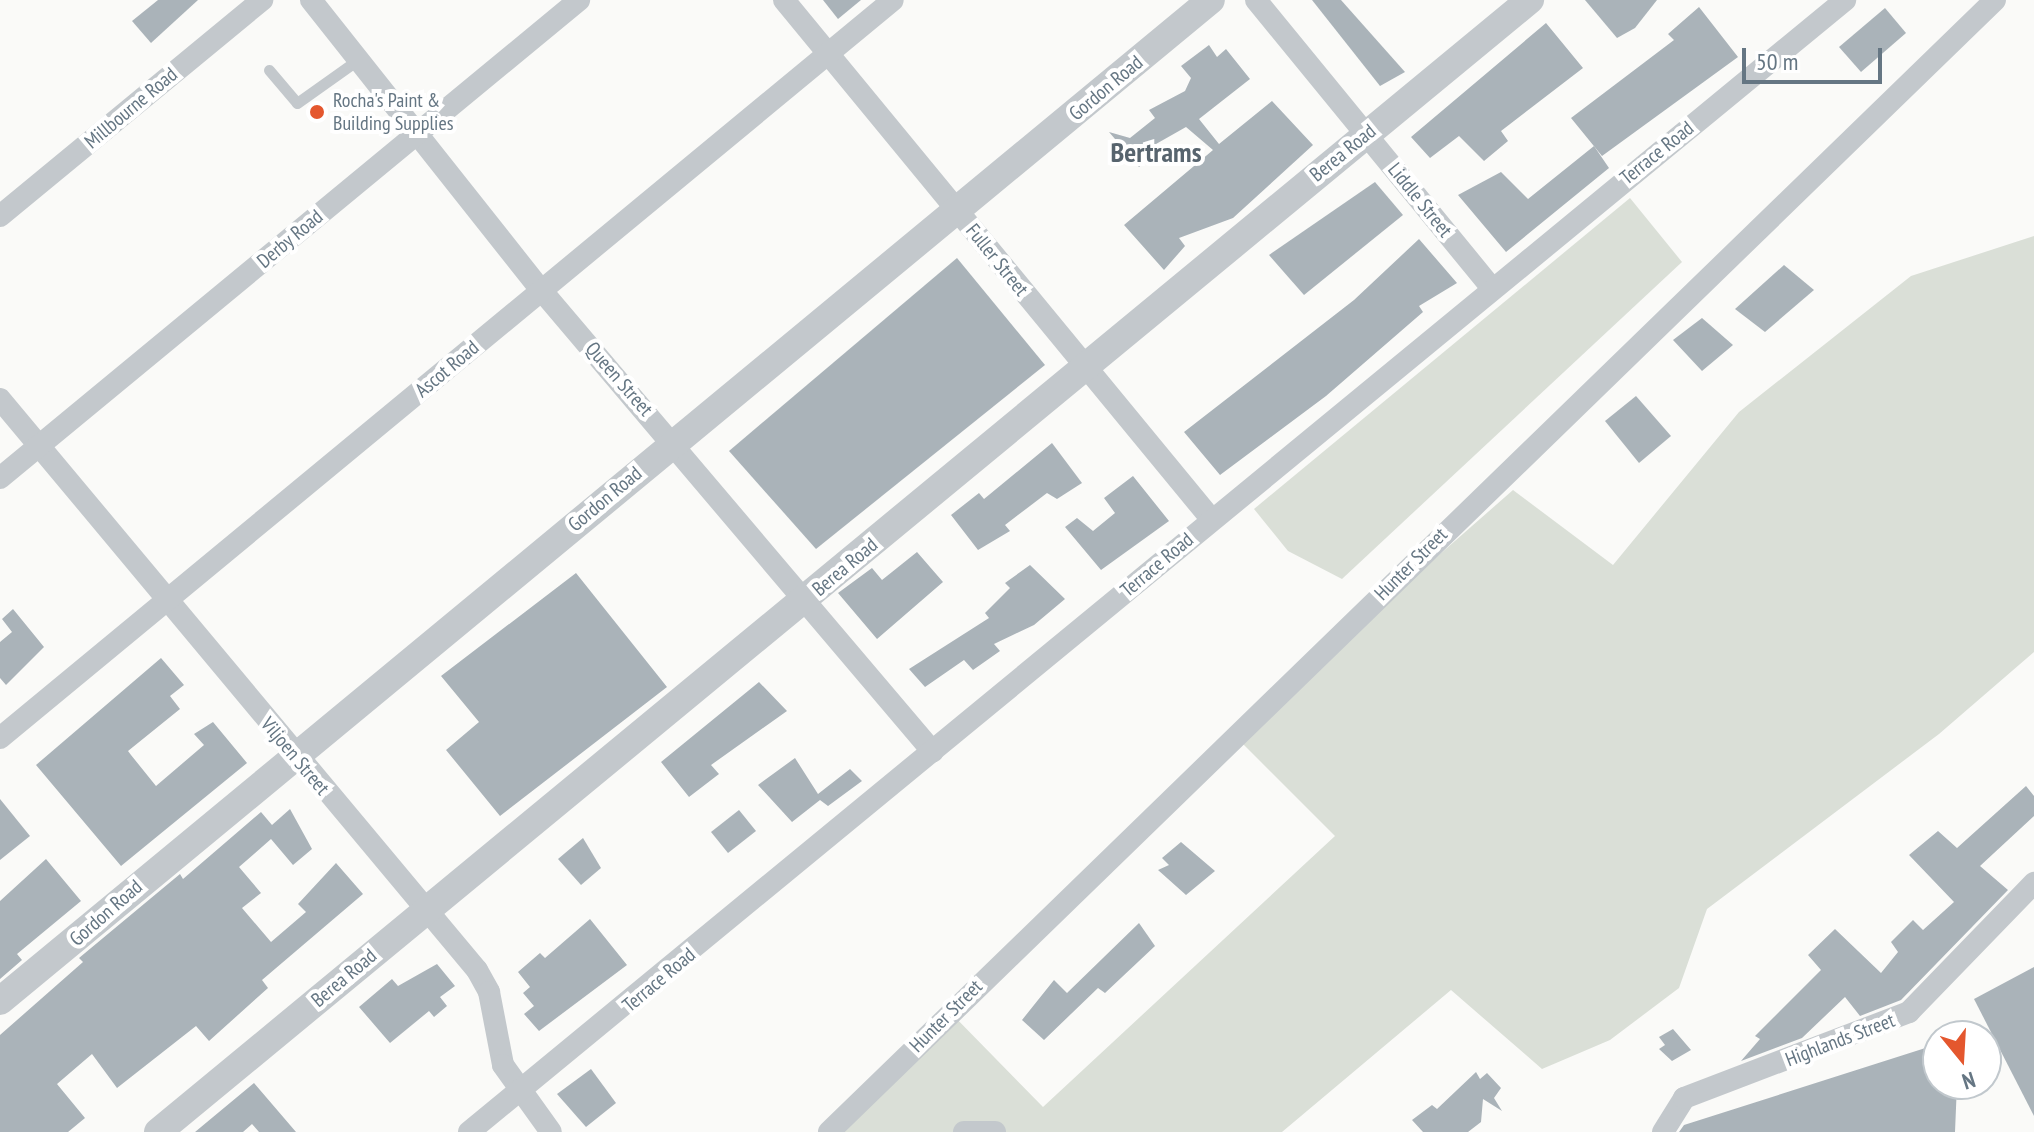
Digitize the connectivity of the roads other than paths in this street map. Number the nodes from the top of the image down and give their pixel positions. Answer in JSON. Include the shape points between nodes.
{"nodes":[{"id":1,"x":262,"y":0,"type":"edge"},
{"id":2,"x":311,"y":0,"type":"edge"},
{"id":3,"x":579,"y":0,"type":"edge"},
{"id":4,"x":784,"y":0,"type":"edge"},
{"id":5,"x":893,"y":0,"type":"edge"},
{"id":6,"x":1211,"y":0,"type":"edge"},
{"id":7,"x":1256,"y":0,"type":"edge"},
{"id":8,"x":1530,"y":0,"type":"edge"},
{"id":9,"x":1845,"y":0,"type":"edge"},
{"id":10,"x":1995,"y":0,"type":"edge"},
{"id":11,"x":828,"y":53,"type":"junction"},
{"id":12,"x":359,"y":58,"type":"junction"},
{"id":13,"x":269,"y":70,"type":"dead end"},
{"id":14,"x":420,"y":131,"type":"junction"},
{"id":15,"x":1367,"y":135,"type":"junction"},
{"id":16,"x":955,"y":209,"type":"junction"},
{"id":17,"x":0,"y":216,"type":"edge"},
{"id":18,"x":1492,"y":288,"type":"junction"},
{"id":19,"x":542,"y":291,"type":"junction"},
{"id":20,"x":1085,"y":367,"type":"junction"},
{"id":21,"x":0,"y":399,"type":"edge"},
{"id":22,"x":673,"y":441,"type":"junction"},
{"id":23,"x":39,"y":445,"type":"junction"},
{"id":24,"x":0,"y":478,"type":"edge"},
{"id":25,"x":1212,"y":520,"type":"junction"},
{"id":26,"x":805,"y":600,"type":"junction"},
{"id":27,"x":166,"y":602,"type":"junction"},
{"id":28,"x":0,"y":738,"type":"edge"},
{"id":29,"x":933,"y":752,"type":"junction"},
{"id":30,"x":295,"y":757,"type":"junction"},
{"id":31,"x":2034,"y":883,"type":"edge"},
{"id":32,"x":425,"y":910,"type":"junction"},
{"id":33,"x":0,"y":1001,"type":"edge"},
{"id":34,"x":521,"y":1094,"type":"junction"},
{"id":35,"x":158,"y":1132,"type":"edge"},
{"id":36,"x":469,"y":1132,"type":"edge"},
{"id":37,"x":551,"y":1132,"type":"edge"},
{"id":38,"x":829,"y":1132,"type":"edge"},
{"id":39,"x":964,"y":1132,"type":"edge"},
{"id":40,"x":995,"y":1132,"type":"edge"},
{"id":41,"x":1663,"y":1132,"type":"edge"}],
"edges":[{"from":1,"to":17,"type":"street","name":"Millbourne Road"},
{"from":2,"to":12,"type":"street","name":"Queen Street"},
{"from":3,"to":14,"type":"street","name":"Derby Road"},
{"from":4,"to":11,"type":"street","name":"Fuller Street"},
{"from":5,"to":11,"type":"street","name":"Ascot Road"},
{"from":6,"to":16,"type":"street","name":"Gordon Road"},
{"from":7,"to":15,"type":"street","name":"Liddle Street"},
{"from":8,"to":15,"type":"street","name":"Berea Road"},
{"from":9,"to":18,"type":"street","name":"Terrace Road"},
{"from":10,"to":38,"type":"street","name":"Hunter Street"},
{"from":11,"to":16,"type":"street","name":"Fuller Street"},
{"from":11,"to":19,"type":"street","name":"Ascot Road"},
{"from":12,"to":13,"type":"lane","via":[[297,103]]},
{"from":12,"to":14,"type":"street","name":"Queen Street"},
{"from":14,"to":19,"type":"street","name":"Queen Street"},
{"from":14,"to":23,"type":"street","name":"Derby Road"},
{"from":15,"to":18,"type":"street","name":"Liddle Street"},
{"from":15,"to":20,"type":"street","name":"Berea Road"},
{"from":16,"to":20,"type":"street","name":"Fuller Street"},
{"from":16,"to":22,"type":"street","name":"Gordon Road"},
{"from":18,"to":25,"type":"street","name":"Terrace Road"},
{"from":19,"to":22,"type":"street","name":"Queen Street"},
{"from":19,"to":27,"type":"street","name":"Ascot Road"},
{"from":20,"to":25,"type":"street","name":"Fuller Street"},
{"from":20,"to":26,"type":"street","name":"Berea Road"},
{"from":21,"to":23,"type":"street","name":"Viljoen Street"},
{"from":22,"to":26,"type":"street","name":"Queen Street"},
{"from":22,"to":30,"type":"street","name":"Gordon Road"},
{"from":23,"to":24,"type":"street","name":"Derby Road"},
{"from":23,"to":27,"type":"street","name":"Viljoen Street"},
{"from":25,"to":29,"type":"street","name":"Terrace Road"},
{"from":26,"to":29,"type":"street","name":"Queen Street"},
{"from":26,"to":32,"type":"street","name":"Berea Road"},
{"from":27,"to":28,"type":"street","name":"Ascot Road"},
{"from":27,"to":30,"type":"street","name":"Viljoen Street"},
{"from":29,"to":34,"type":"street","name":"Terrace Road"},
{"from":30,"to":32,"type":"street","name":"Viljoen Street"},
{"from":30,"to":33,"type":"street","name":"Gordon Road"},
{"from":31,"to":41,"type":"street","name":"Highlands Street","via":[[1909,1012],[1684,1098]]},
{"from":32,"to":34,"type":"street","name":"Viljoen Street","via":[[484,981],[503,1065]]},
{"from":32,"to":35,"type":"street","name":"Berea Road"},
{"from":34,"to":36,"type":"street","name":"Terrace Road"},
{"from":34,"to":37,"type":"street","name":"Viljoen Street"},
{"from":39,"to":40,"type":"street"}]}
